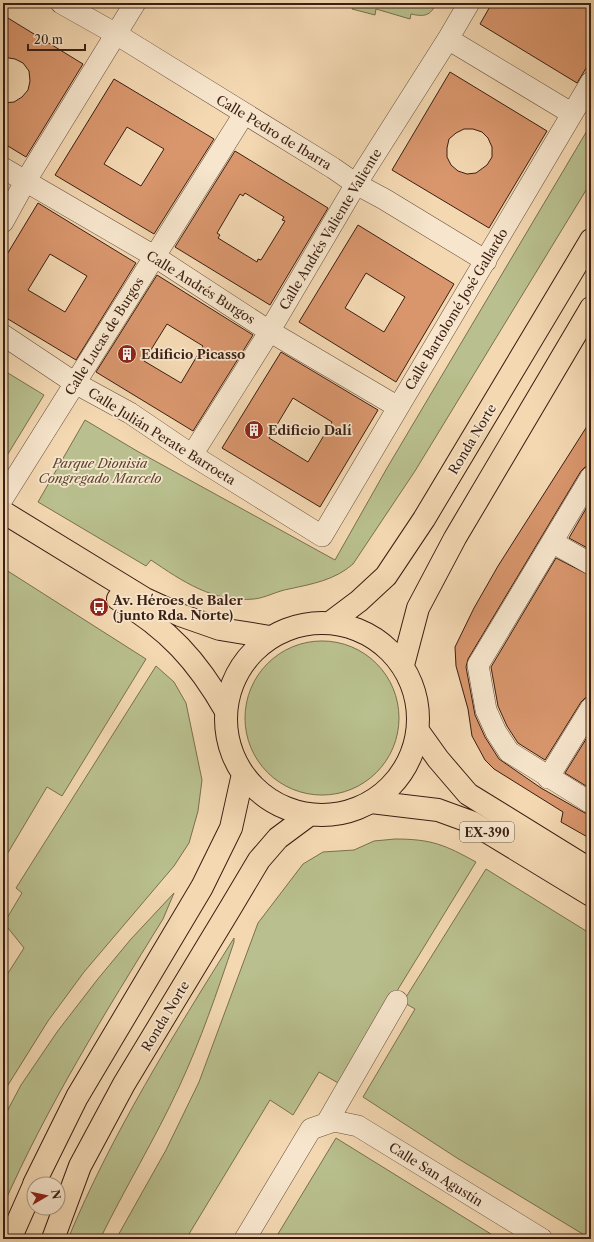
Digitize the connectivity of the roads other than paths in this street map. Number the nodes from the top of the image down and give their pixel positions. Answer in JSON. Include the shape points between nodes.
{"nodes":[{"id":1,"x":61,"y":3,"type":"edge"},
{"id":2,"x":135,"y":3,"type":"edge"},
{"id":3,"x":469,"y":3,"type":"edge"},
{"id":4,"x":116,"y":34,"type":"junction"},
{"id":5,"x":448,"y":39,"type":"junction"},
{"id":6,"x":591,"y":82,"type":"edge"},
{"id":7,"x":571,"y":113,"type":"junction"},
{"id":8,"x":244,"y":114,"type":"junction"},
{"id":9,"x":3,"y":168,"type":"edge"},
{"id":10,"x":25,"y":182,"type":"junction"},
{"id":11,"x":356,"y":184,"type":"junction"},
{"id":12,"x":3,"y":222,"type":"edge"},
{"id":13,"x":591,"y":240,"type":"edge"},
{"id":14,"x":154,"y":256,"type":"junction"},
{"id":15,"x":486,"y":261,"type":"junction"},
{"id":16,"x":591,"y":308,"type":"edge"},
{"id":17,"x":269,"y":331,"type":"junction"},
{"id":18,"x":3,"y":335,"type":"edge"},
{"id":19,"x":75,"y":383,"type":"junction"},
{"id":20,"x":398,"y":407,"type":"junction"},
{"id":21,"x":192,"y":455,"type":"junction"},
{"id":22,"x":591,"y":477,"type":"edge"},
{"id":23,"x":3,"y":498,"type":"edge"},
{"id":24,"x":3,"y":512,"type":"edge"},
{"id":25,"x":3,"y":528,"type":"edge"},
{"id":26,"x":322,"y":536,"type":"joint"},
{"id":27,"x":552,"y":542,"type":"junction"},
{"id":28,"x":591,"y":564,"type":"edge"},
{"id":29,"x":331,"y":622,"type":"junction"},
{"id":30,"x":270,"y":637,"type":"junction"},
{"id":31,"x":403,"y":665,"type":"junction"},
{"id":32,"x":591,"y":708,"type":"edge"},
{"id":33,"x":226,"y":711,"type":"junction"},
{"id":34,"x":418,"y":731,"type":"junction"},
{"id":35,"x":243,"y":774,"type":"junction"},
{"id":36,"x":548,"y":778,"type":"junction"},
{"id":37,"x":371,"y":802,"type":"junction"},
{"id":38,"x":591,"y":804,"type":"edge"},
{"id":39,"x":309,"y":815,"type":"junction"},
{"id":40,"x":591,"y":870,"type":"edge"},
{"id":41,"x":591,"y":895,"type":"edge"},
{"id":42,"x":397,"y":1001,"type":"dead end"},
{"id":43,"x":326,"y":1124,"type":"junction"},
{"id":44,"x":38,"y":1176,"type":"edge"},
{"id":45,"x":26,"y":1202,"type":"edge"},
{"id":46,"x":13,"y":1230,"type":"edge"},
{"id":47,"x":53,"y":1239,"type":"edge"},
{"id":48,"x":245,"y":1239,"type":"edge"},
{"id":49,"x":542,"y":1239,"type":"edge"}],
"edges":[{"from":1,"to":4,"type":"street","name":"Calle Pedro de Ibarra"},
{"from":2,"to":4,"type":"street"},
{"from":3,"to":5,"type":"street","name":"Calle Andrés Valiente Valiente"},
{"from":4,"to":8,"type":"street","name":"Calle Pedro de Ibarra"},
{"from":4,"to":10,"type":"street"},
{"from":5,"to":7,"type":"street"},
{"from":5,"to":11,"type":"street","name":"Calle Andrés Valiente Valiente"},
{"from":6,"to":7,"type":"street","name":"Calle Bartolomé José Gallardo"},
{"from":7,"to":15,"type":"street","name":"Calle Bartolomé José Gallardo"},
{"from":8,"to":11,"type":"street","name":"Calle Pedro de Ibarra"},
{"from":8,"to":14,"type":"street","name":"Calle Lucas de Burgos"},
{"from":9,"to":10,"type":"street","name":"Calle Andrés Burgos"},
{"from":10,"to":12,"type":"street"},
{"from":10,"to":14,"type":"street","name":"Calle Andrés Burgos"},
{"from":11,"to":15,"type":"street","name":"Calle Pedro de Ibarra"},
{"from":11,"to":17,"type":"street","name":"Calle Andrés Valiente Valiente"},
{"from":13,"to":29,"type":"main road","name":"Ronda Norte","via":[[424,519],[386,576]]},
{"from":14,"to":17,"type":"street","name":"Calle Andrés Burgos"},
{"from":14,"to":19,"type":"street","name":"Calle Lucas de Burgos"},
{"from":15,"to":20,"type":"street","name":"Calle Bartolomé José Gallardo"},
{"from":16,"to":31,"type":"main road","via":[[455,538],[418,608]]},
{"from":17,"to":20,"type":"street","name":"Calle Andrés Burgos"},
{"from":17,"to":21,"type":"street","name":"Calle Andrés Valiente Valiente"},
{"from":18,"to":19,"type":"street","name":"Calle Julián Perate Barroeta"},
{"from":19,"to":21,"type":"street","name":"Calle Julián Perate Barroeta","via":[[130,413]]},
{"from":19,"to":23,"type":"street","name":"Calle Lucas de Burgos"},
{"from":20,"to":26,"type":"street","name":"Calle Bartolomé José Gallardo"},
{"from":21,"to":26,"type":"street","name":"Calle Julián Perate Barroeta"},
{"from":22,"to":27,"type":"street"},
{"from":24,"to":30,"type":"main road","via":[[145,599],[220,629]]},
{"from":25,"to":33,"type":"main road","via":[[152,621],[176,642],[210,682]]},
{"from":27,"to":28,"type":"street"},
{"from":27,"to":36,"type":"street","via":[[478,665],[486,710],[496,732],[509,752]]},
{"from":29,"to":30,"type":"main road","via":[[300,624]]},
{"from":29,"to":31,"type":"main road","via":[[359,629],[384,644]]},
{"from":30,"to":33,"type":"main road","via":[[248,656],[233,682]]},
{"from":31,"to":34,"type":"main road","via":[[413,686],[418,708]]},
{"from":32,"to":36,"type":"street"},
{"from":33,"to":35,"type":"main road","via":[[229,744]]},
{"from":34,"to":37,"type":"main road","via":[[410,759],[394,784]]},
{"from":34,"to":40,"type":"main road","number":"EX-390","via":[[468,794]]},
{"from":35,"to":39,"type":"main road","via":[[261,793],[284,808]]},
{"from":35,"to":44,"type":"main road","via":[[231,828],[202,887],[77,1097]]},
{"from":36,"to":38,"type":"street"},
{"from":37,"to":39,"type":"main road","via":[[341,814]]},
{"from":37,"to":41,"type":"main road","number":"EX-390","via":[[438,810],[471,822]]},
{"from":39,"to":47,"type":"main road","name":"Ronda Norte","via":[[278,838],[259,860],[231,906],[124,1084],[80,1166]]},
{"from":42,"to":43,"type":"street"},
{"from":43,"to":48,"type":"street","name":"Calle San Agustín","via":[[311,1129]]},
{"from":43,"to":49,"type":"street","name":"Calle San Agustín","via":[[334,1121],[358,1126]]},
{"from":45,"to":46,"type":"main road"}]}
